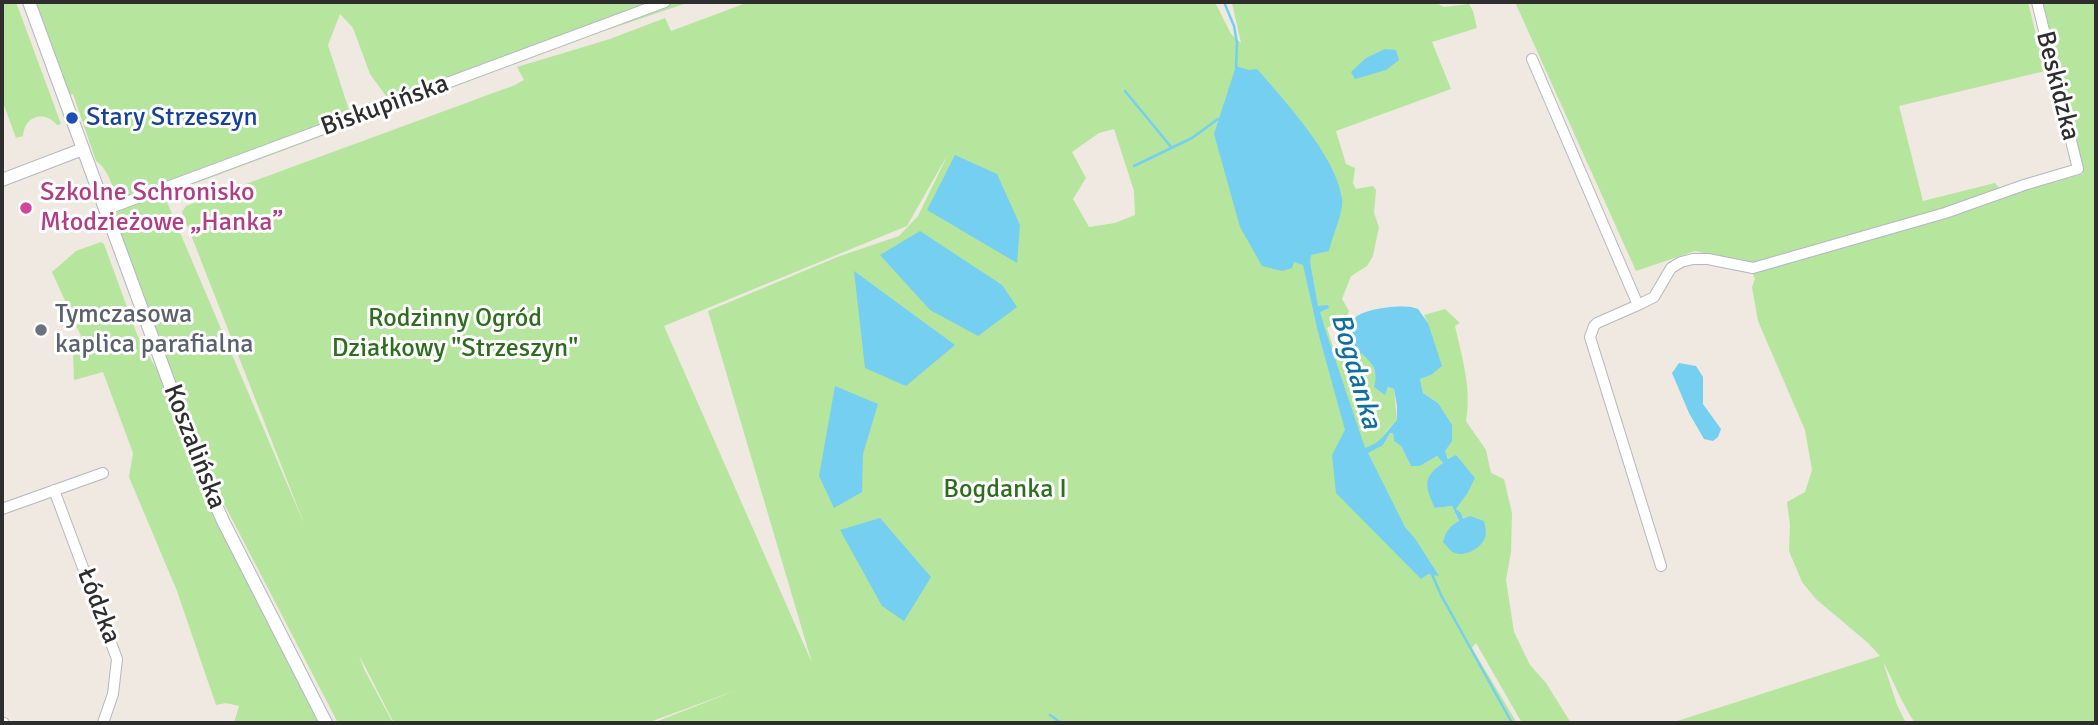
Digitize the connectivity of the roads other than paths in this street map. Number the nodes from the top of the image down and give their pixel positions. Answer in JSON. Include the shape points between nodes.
{"nodes":[{"id":1,"x":29,"y":2,"type":"edge"},
{"id":2,"x":666,"y":2,"type":"edge"},
{"id":3,"x":2037,"y":2,"type":"edge"},
{"id":4,"x":1532,"y":60,"type":"dead end"},
{"id":5,"x":83,"y":149,"type":"junction"},
{"id":6,"x":2,"y":180,"type":"edge"},
{"id":7,"x":105,"y":210,"type":"junction"},
{"id":8,"x":1638,"y":305,"type":"junction"},
{"id":9,"x":103,"y":473,"type":"dead end"},
{"id":10,"x":54,"y":491,"type":"junction"},
{"id":11,"x":2,"y":509,"type":"edge"},
{"id":12,"x":1661,"y":566,"type":"dead end"},
{"id":13,"x":103,"y":723,"type":"edge"},
{"id":14,"x":326,"y":723,"type":"edge"}],
"edges":[{"from":1,"to":5,"type":"street","name":"Koszalińska"},
{"from":2,"to":7,"type":"street","name":"Biskupińska"},
{"from":3,"to":8,"type":"street","name":"Beskidzka","via":[[2078,169],[1753,268],[1708,259],[1681,262],[1671,268],[1654,297]]},
{"from":4,"to":8,"type":"street"},
{"from":5,"to":6,"type":"street"},
{"from":5,"to":7,"type":"street","name":"Koszalińska"},
{"from":7,"to":14,"type":"street","name":"Koszalińska","via":[[212,497]]},
{"from":8,"to":12,"type":"street","via":[[1597,323],[1590,337]]},
{"from":9,"to":10,"type":"street"},
{"from":10,"to":11,"type":"street"},
{"from":10,"to":13,"type":"street","name":"Łódzka","via":[[117,659],[113,694]]}]}
